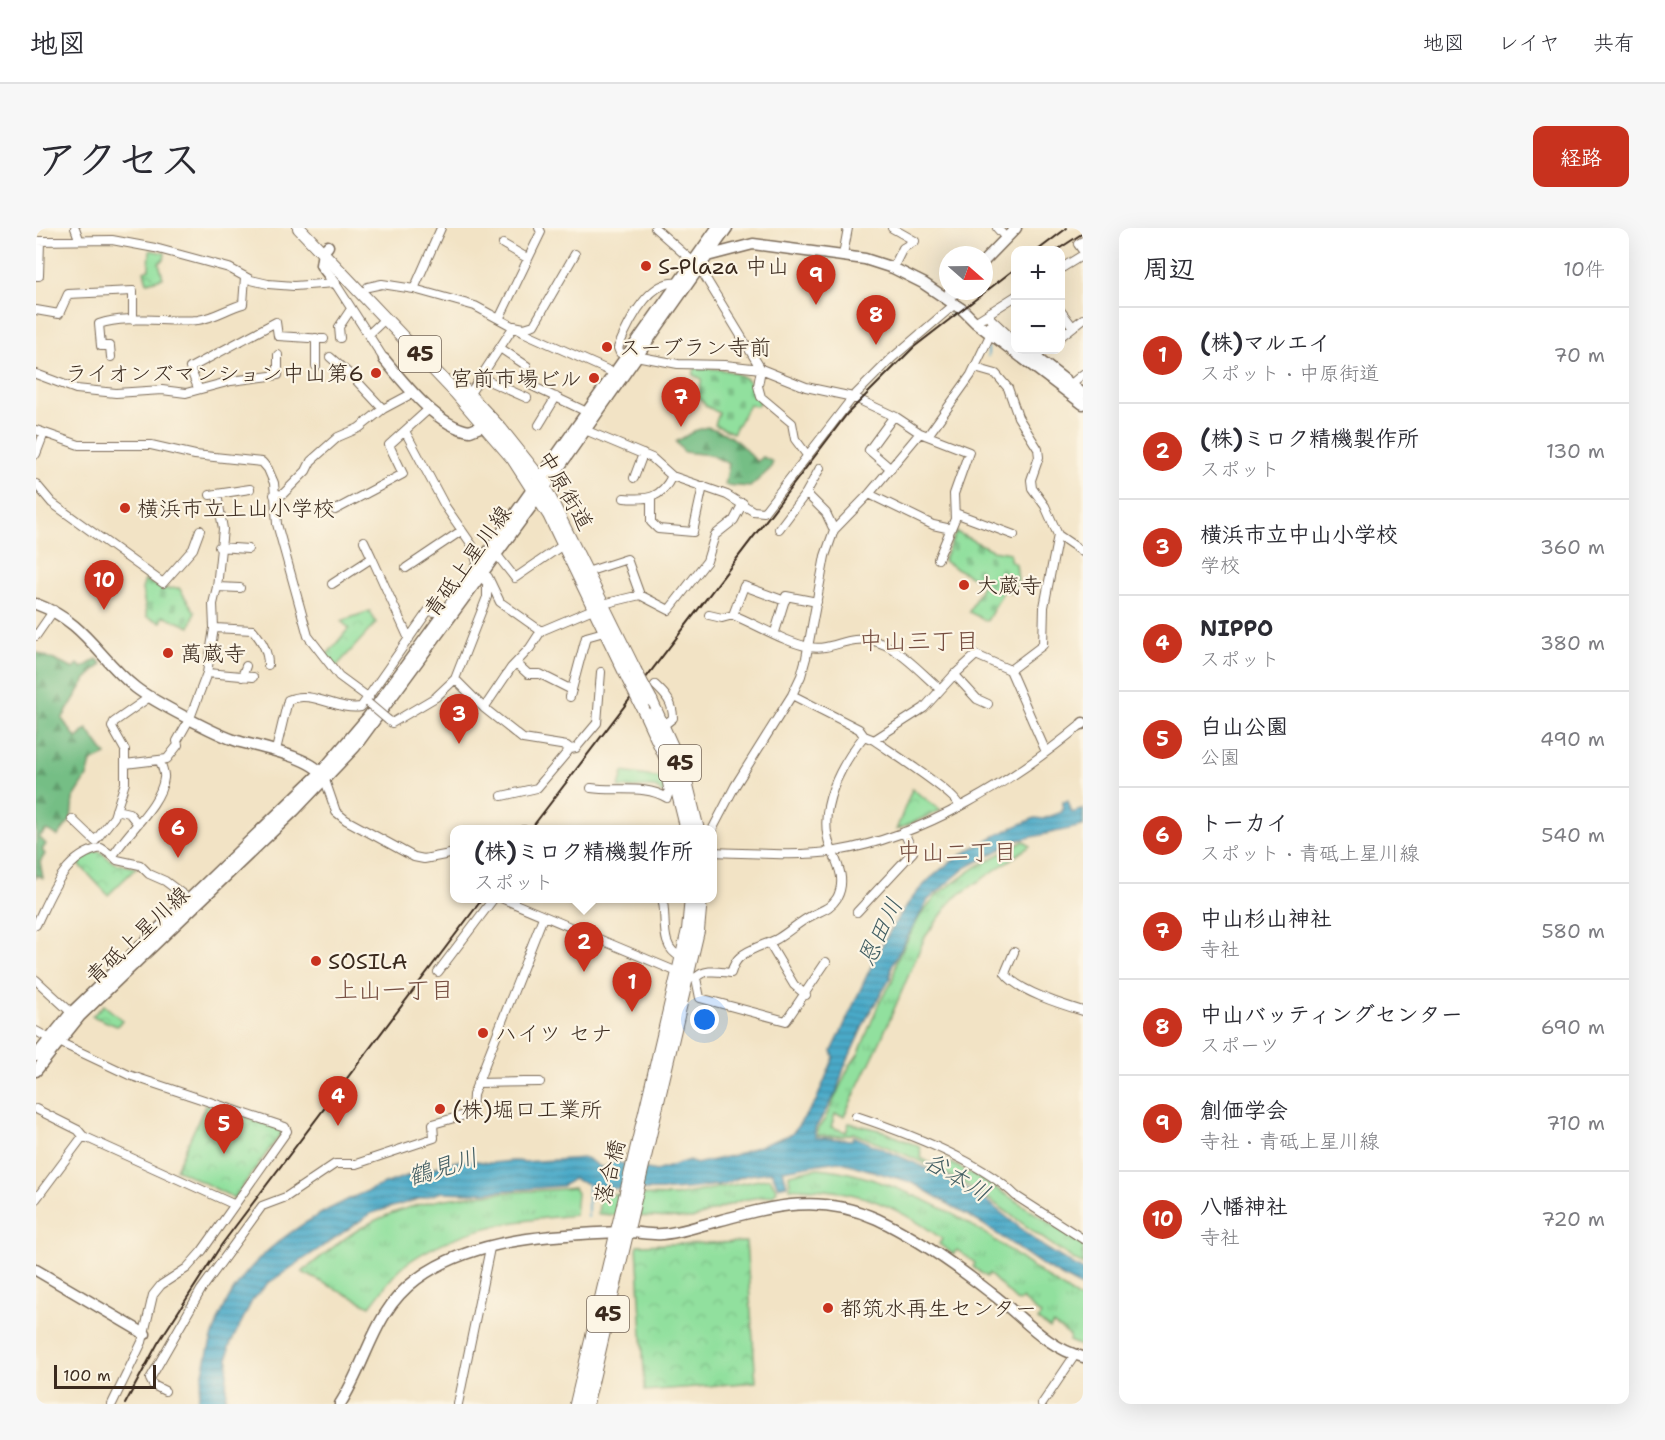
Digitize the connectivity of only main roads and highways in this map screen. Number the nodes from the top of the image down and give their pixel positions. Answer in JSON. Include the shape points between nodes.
{"nodes":[{"id":1,"x":299,"y":228,"type":"edge"},
{"id":2,"x":310,"y":228,"type":"edge"},
{"id":3,"x":717,"y":228,"type":"edge"},
{"id":4,"x":727,"y":228,"type":"edge"},
{"id":5,"x":1016,"y":228,"type":"edge"},
{"id":6,"x":325,"y":249,"type":"junction"},
{"id":7,"x":993,"y":252,"type":"edge"},
{"id":8,"x":708,"y":255,"type":"junction"},
{"id":9,"x":696,"y":265,"type":"junction"},
{"id":10,"x":335,"y":283,"type":"road end"},
{"id":11,"x":939,"y":287,"type":"edge"},
{"id":12,"x":957,"y":300,"type":"edge"},
{"id":13,"x":1011,"y":338,"type":"edge"},
{"id":14,"x":989,"y":339,"type":"junction"},
{"id":15,"x":631,"y":356,"type":"junction"},
{"id":16,"x":1032,"y":356,"type":"edge"},
{"id":17,"x":384,"y":359,"type":"road end"},
{"id":18,"x":1070,"y":389,"type":"junction"},
{"id":19,"x":1083,"y":394,"type":"edge"},
{"id":20,"x":1083,"y":405,"type":"edge"},
{"id":21,"x":485,"y":425,"type":"junction"},
{"id":22,"x":539,"y":487,"type":"junction"},
{"id":23,"x":481,"y":571,"type":"junction"},
{"id":24,"x":36,"y":604,"type":"edge"},
{"id":25,"x":598,"y":606,"type":"junction"},
{"id":26,"x":632,"y":674,"type":"junction"},
{"id":27,"x":323,"y":776,"type":"junction"},
{"id":28,"x":686,"y":825,"type":"edge"},
{"id":29,"x":697,"y":825,"type":"edge"},
{"id":30,"x":690,"y":903,"type":"edge"},
{"id":31,"x":701,"y":903,"type":"edge"},
{"id":32,"x":687,"y":975,"type":"junction"},
{"id":33,"x":54,"y":1040,"type":"junction"},
{"id":34,"x":36,"y":1056,"type":"edge"},
{"id":35,"x":36,"y":1071,"type":"edge"},
{"id":36,"x":622,"y":1229,"type":"junction"},
{"id":37,"x":36,"y":1270,"type":"edge"},
{"id":38,"x":145,"y":1334,"type":"road end"},
{"id":39,"x":1079,"y":1356,"type":"edge"},
{"id":40,"x":340,"y":1404,"type":"edge"},
{"id":41,"x":576,"y":1404,"type":"edge"},
{"id":42,"x":587,"y":1404,"type":"edge"}],
"edges":[{"from":1,"to":6,"type":"main road","name":"中原街道","number":"45"},
{"from":2,"to":6,"type":"main road","name":"中原街道","number":"45"},
{"from":3,"to":9,"type":"main road"},
{"from":4,"to":8,"type":"main road","name":"青砥上星川線"},
{"from":5,"to":7,"type":"main road"},
{"from":6,"to":10,"type":"main road","via":[[321,265]]},
{"from":6,"to":21,"type":"main road","name":"中原街道","number":"45"},
{"from":6,"to":22,"type":"main road","name":"中原街道","number":"45","via":[[368,287],[469,395]]},
{"from":8,"to":9,"type":"main road","name":"青砥上星川線"},
{"from":8,"to":11,"type":"main road","via":[[753,244],[843,255],[893,268]]},
{"from":9,"to":15,"type":"main road","name":"青砥上星川線"},
{"from":9,"to":15,"type":"main road","name":"青砥上星川線","via":[[677,283]]},
{"from":12,"to":14,"type":"main road"},
{"from":13,"to":14,"type":"main road"},
{"from":14,"to":16,"type":"main road"},
{"from":15,"to":22,"type":"main road","name":"青砥上星川線","via":[[585,430]]},
{"from":15,"to":22,"type":"main road","name":"青砥上星川線","via":[[586,412]]},
{"from":16,"to":18,"type":"main road"},
{"from":16,"to":18,"type":"main road","via":[[1056,384]]},
{"from":17,"to":21,"type":"main road","via":[[413,393],[463,430]]},
{"from":18,"to":19,"type":"main road"},
{"from":18,"to":20,"type":"main road"},
{"from":21,"to":22,"type":"main road","name":"中原街道","number":"45"},
{"from":22,"to":23,"type":"main road","name":"青砥上星川線"},
{"from":22,"to":23,"type":"main road","name":"青砥上星川線","via":[[497,555]]},
{"from":22,"to":25,"type":"main road","name":"中原街道","number":"45","via":[[563,545]]},
{"from":22,"to":25,"type":"main road","name":"中原街道","number":"45","via":[[587,572]]},
{"from":23,"to":27,"type":"main road","name":"青砥上星川線","via":[[443,613]]},
{"from":23,"to":27,"type":"main road","name":"青砥上星川線","via":[[376,721]]},
{"from":24,"to":27,"type":"main road","via":[[70,620],[136,687],[151,696],[226,738],[276,750]]},
{"from":25,"to":26,"type":"main road","name":"中原街道","number":"45"},
{"from":25,"to":26,"type":"main road","name":"中原街道","number":"45","via":[[604,632]]},
{"from":26,"to":28,"type":"main road","name":"中原街道","number":"45","bridge":true,"via":[[645,713],[674,774]]},
{"from":26,"to":29,"type":"main road","name":"中原街道","number":"45","bridge":true,"via":[[651,700],[684,773]]},
{"from":27,"to":33,"type":"main road","name":"青砥上星川線"},
{"from":30,"to":32,"type":"main road","number":"45","via":[[681,957]]},
{"from":31,"to":32,"type":"main road","number":"45"},
{"from":32,"to":36,"type":"main road","name":"落合橋","number":"45"},
{"from":33,"to":34,"type":"main road","name":"青砥上星川線"},
{"from":33,"to":35,"type":"main road","name":"青砥上星川線"},
{"from":36,"to":39,"type":"main road","via":[[661,1234],[784,1206],[834,1204],[906,1235],[991,1292],[1052,1344]]},
{"from":36,"to":40,"type":"main road","via":[[556,1234],[442,1263],[405,1289],[372,1336]]},
{"from":36,"to":41,"type":"main road","number":"45"},
{"from":36,"to":42,"type":"main road","number":"45"},
{"from":37,"to":38,"type":"main road"}]}
